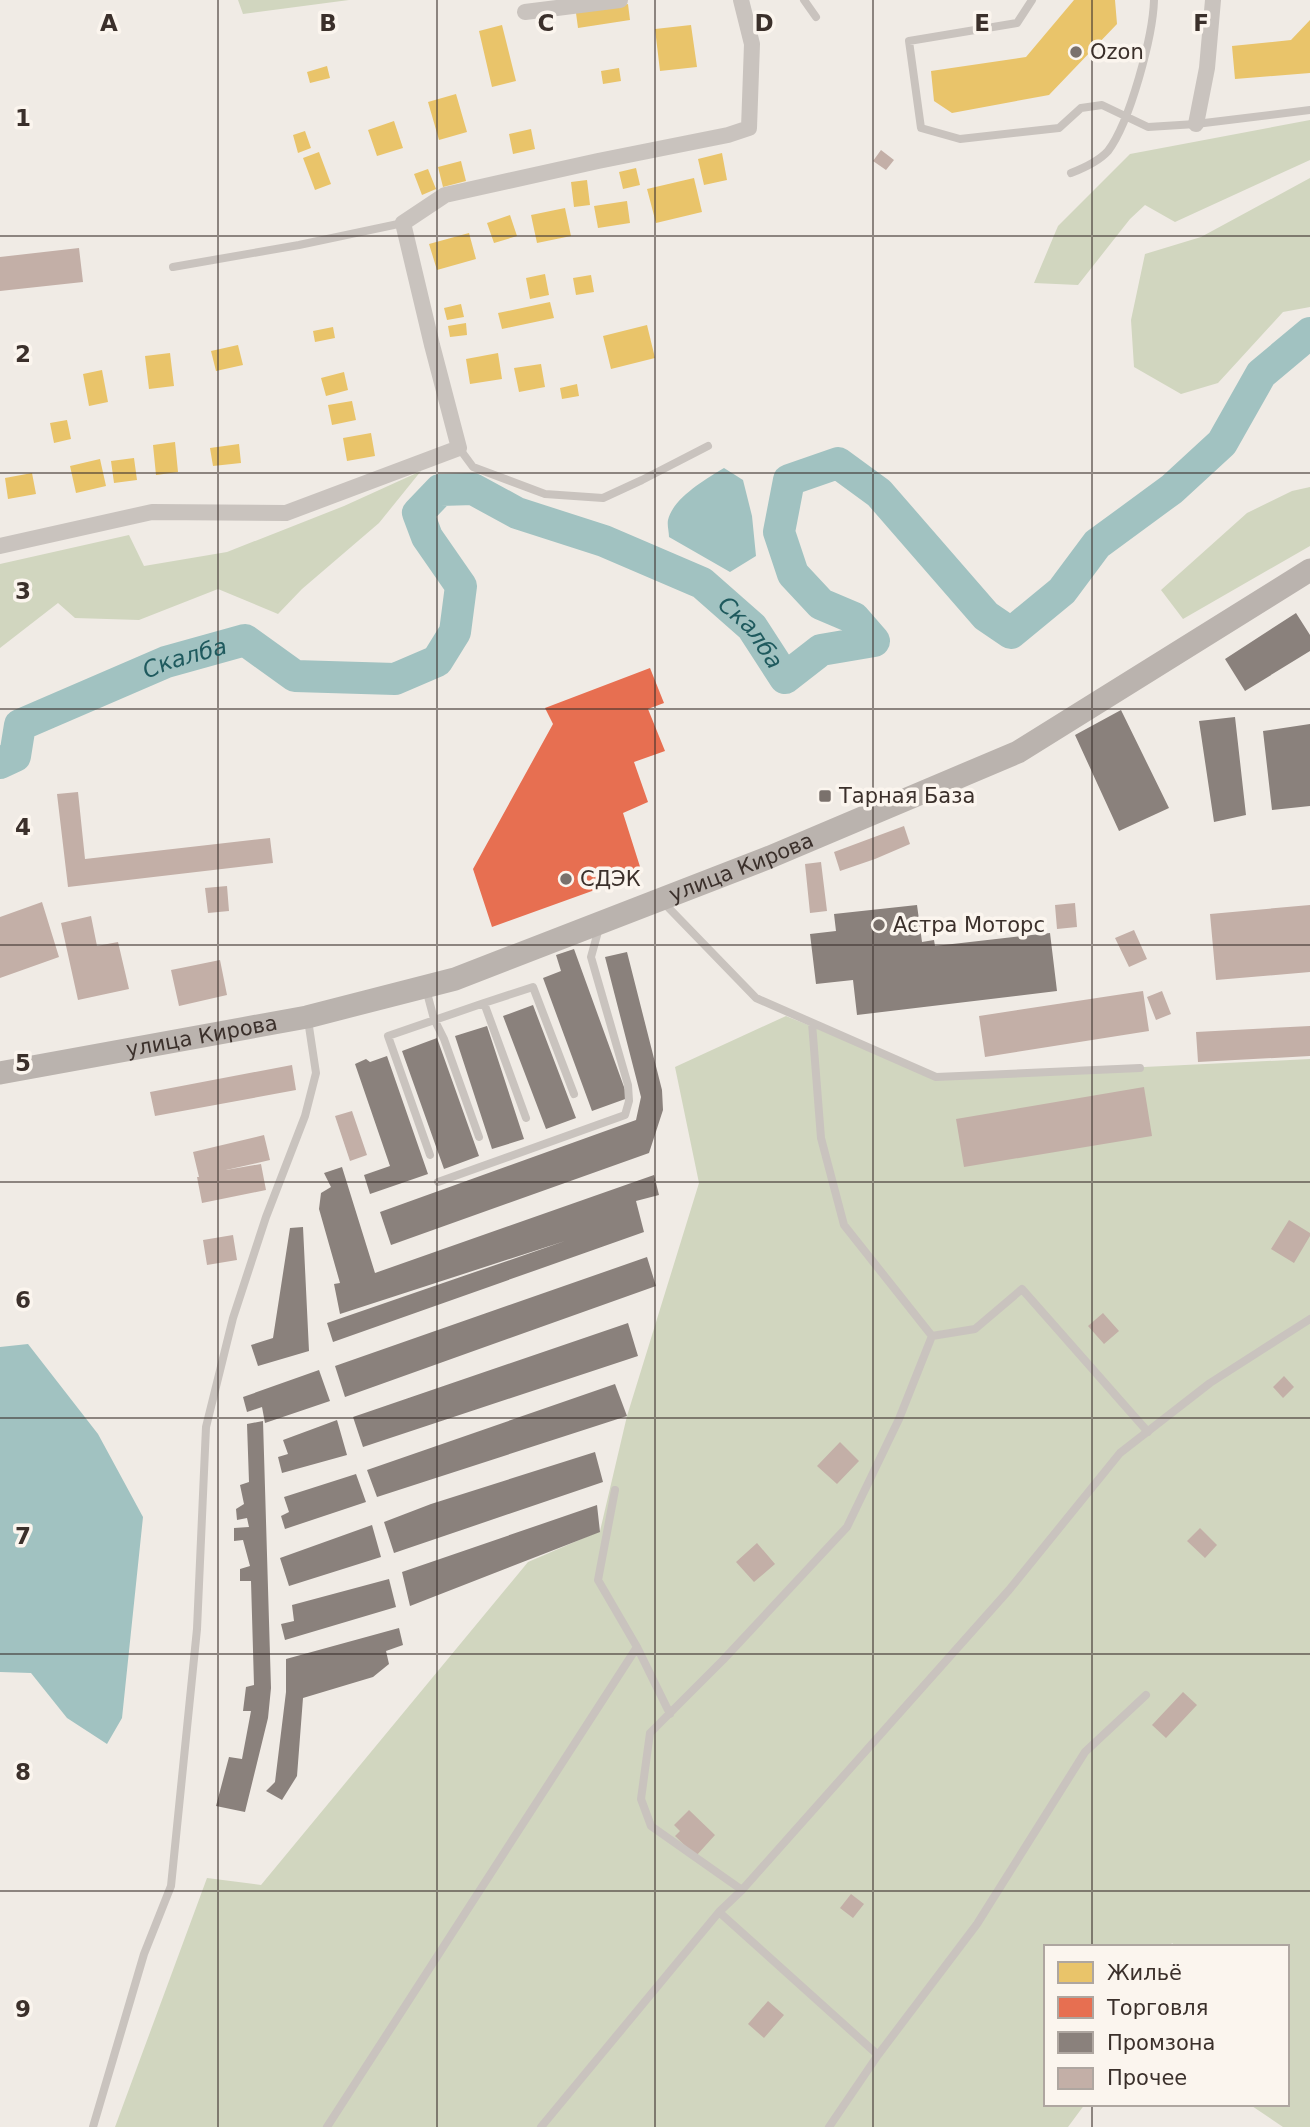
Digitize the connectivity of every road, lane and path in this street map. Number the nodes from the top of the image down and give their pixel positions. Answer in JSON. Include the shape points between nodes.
{"nodes":[{"id":1,"x":620,"y":0,"type":"edge"},
{"id":2,"x":741,"y":0,"type":"edge"},
{"id":3,"x":804,"y":0,"type":"edge"},
{"id":4,"x":1032,"y":0,"type":"edge"},
{"id":5,"x":1154,"y":0,"type":"edge"},
{"id":6,"x":1213,"y":0,"type":"edge"},
{"id":7,"x":525,"y":12,"type":"dead end"},
{"id":8,"x":816,"y":17,"type":"dead end"},
{"id":9,"x":1310,"y":110,"type":"edge"},
{"id":10,"x":1126,"y":118,"type":"junction"},
{"id":11,"x":1196,"y":124,"type":"junction"},
{"id":12,"x":1071,"y":173,"type":"dead end"},
{"id":13,"x":403,"y":223,"type":"junction"},
{"id":14,"x":173,"y":267,"type":"dead end"},
{"id":15,"x":708,"y":446,"type":"dead end"},
{"id":16,"x":459,"y":448,"type":"junction"},
{"id":17,"x":0,"y":546,"type":"edge"},
{"id":18,"x":1310,"y":570,"type":"edge"},
{"id":19,"x":660,"y":899,"type":"junction"},
{"id":20,"x":600,"y":923,"type":"junction"},
{"id":21,"x":425,"y":987,"type":"junction"},
{"id":22,"x":484,"y":1003,"type":"junction"},
{"id":23,"x":307,"y":1017,"type":"junction"},
{"id":24,"x":434,"y":1019,"type":"junction"},
{"id":25,"x":812,"y":1023,"type":"junction"},
{"id":26,"x":1140,"y":1068,"type":"dead end"},
{"id":27,"x":0,"y":1073,"type":"edge"},
{"id":28,"x":574,"y":1094,"type":"dead end"},
{"id":29,"x":526,"y":1118,"type":"dead end"},
{"id":30,"x":479,"y":1137,"type":"dead end"},
{"id":31,"x":430,"y":1155,"type":"dead end"},
{"id":32,"x":438,"y":1182,"type":"dead end"},
{"id":33,"x":1310,"y":1319,"type":"edge"},
{"id":34,"x":932,"y":1336,"type":"junction"},
{"id":35,"x":1148,"y":1432,"type":"junction"},
{"id":36,"x":615,"y":1490,"type":"dead end"},
{"id":37,"x":637,"y":1647,"type":"junction"},
{"id":38,"x":1146,"y":1695,"type":"dead end"},
{"id":39,"x":670,"y":1714,"type":"junction"},
{"id":40,"x":742,"y":1890,"type":"junction"},
{"id":41,"x":719,"y":1912,"type":"junction"},
{"id":42,"x":878,"y":2055,"type":"junction"},
{"id":43,"x":93,"y":2127,"type":"edge"},
{"id":44,"x":327,"y":2127,"type":"edge"},
{"id":45,"x":541,"y":2127,"type":"edge"},
{"id":46,"x":829,"y":2127,"type":"edge"}],
"edges":[{"from":1,"to":7,"type":"street"},
{"from":2,"to":13,"type":"street","via":[[752,44],[749,128],[445,195]]},
{"from":3,"to":8,"type":"lane"},
{"from":4,"to":10,"type":"lane","via":[[1017,23],[909,41],[921,128],[960,139],[1059,128],[1081,108],[1102,105]]},
{"from":5,"to":10,"type":"lane","via":[[1153,20]]},
{"from":6,"to":11,"type":"street"},
{"from":9,"to":11,"type":"lane"},
{"from":10,"to":11,"type":"lane","via":[[1148,127]]},
{"from":10,"to":12,"type":"lane","via":[[1107,151],[1088,167]]},
{"from":13,"to":14,"type":"lane"},
{"from":13,"to":16,"type":"street"},
{"from":15,"to":16,"type":"lane","via":[[603,498],[545,494],[473,467]]},
{"from":16,"to":17,"type":"street","via":[[286,513],[152,512]]},
{"from":18,"to":19,"type":"street","name":"улица Кирова","via":[[1018,752]]},
{"from":19,"to":20,"type":"street","name":"улица Кирова"},
{"from":19,"to":25,"type":"lane","via":[[756,998]]},
{"from":20,"to":21,"type":"street","name":"улица Кирова"},
{"from":20,"to":32,"type":"lane","via":[[591,957],[628,1085],[625,1115]]},
{"from":21,"to":23,"type":"street","name":"улица Кирова"},
{"from":21,"to":24,"type":"lane"},
{"from":22,"to":24,"type":"lane"},
{"from":22,"to":28,"type":"lane","via":[[533,987]]},
{"from":22,"to":29,"type":"lane"},
{"from":23,"to":27,"type":"street","name":"улица Кирова"},
{"from":23,"to":43,"type":"lane","via":[[316,1073],[233,1318],[206,1427],[197,1629],[171,1886],[144,1954]]},
{"from":24,"to":30,"type":"lane"},
{"from":24,"to":31,"type":"lane","via":[[388,1036]]},
{"from":25,"to":26,"type":"lane","via":[[936,1077]]},
{"from":25,"to":34,"type":"lane","via":[[821,1138],[844,1225]]},
{"from":33,"to":35,"type":"lane","via":[[1210,1383]]},
{"from":34,"to":35,"type":"lane","via":[[975,1329],[1022,1289]]},
{"from":34,"to":39,"type":"lane","via":[[848,1527]]},
{"from":35,"to":40,"type":"lane","via":[[1120,1454],[1009,1590]]},
{"from":36,"to":37,"type":"lane","via":[[598,1580]]},
{"from":37,"to":39,"type":"lane"},
{"from":37,"to":44,"type":"lane"},
{"from":38,"to":42,"type":"lane","via":[[1085,1752],[978,1924]]},
{"from":39,"to":40,"type":"lane","via":[[650,1733],[641,1798],[651,1826]]},
{"from":40,"to":41,"type":"lane"},
{"from":41,"to":42,"type":"lane"},
{"from":41,"to":45,"type":"lane"},
{"from":42,"to":46,"type":"lane"}]}
